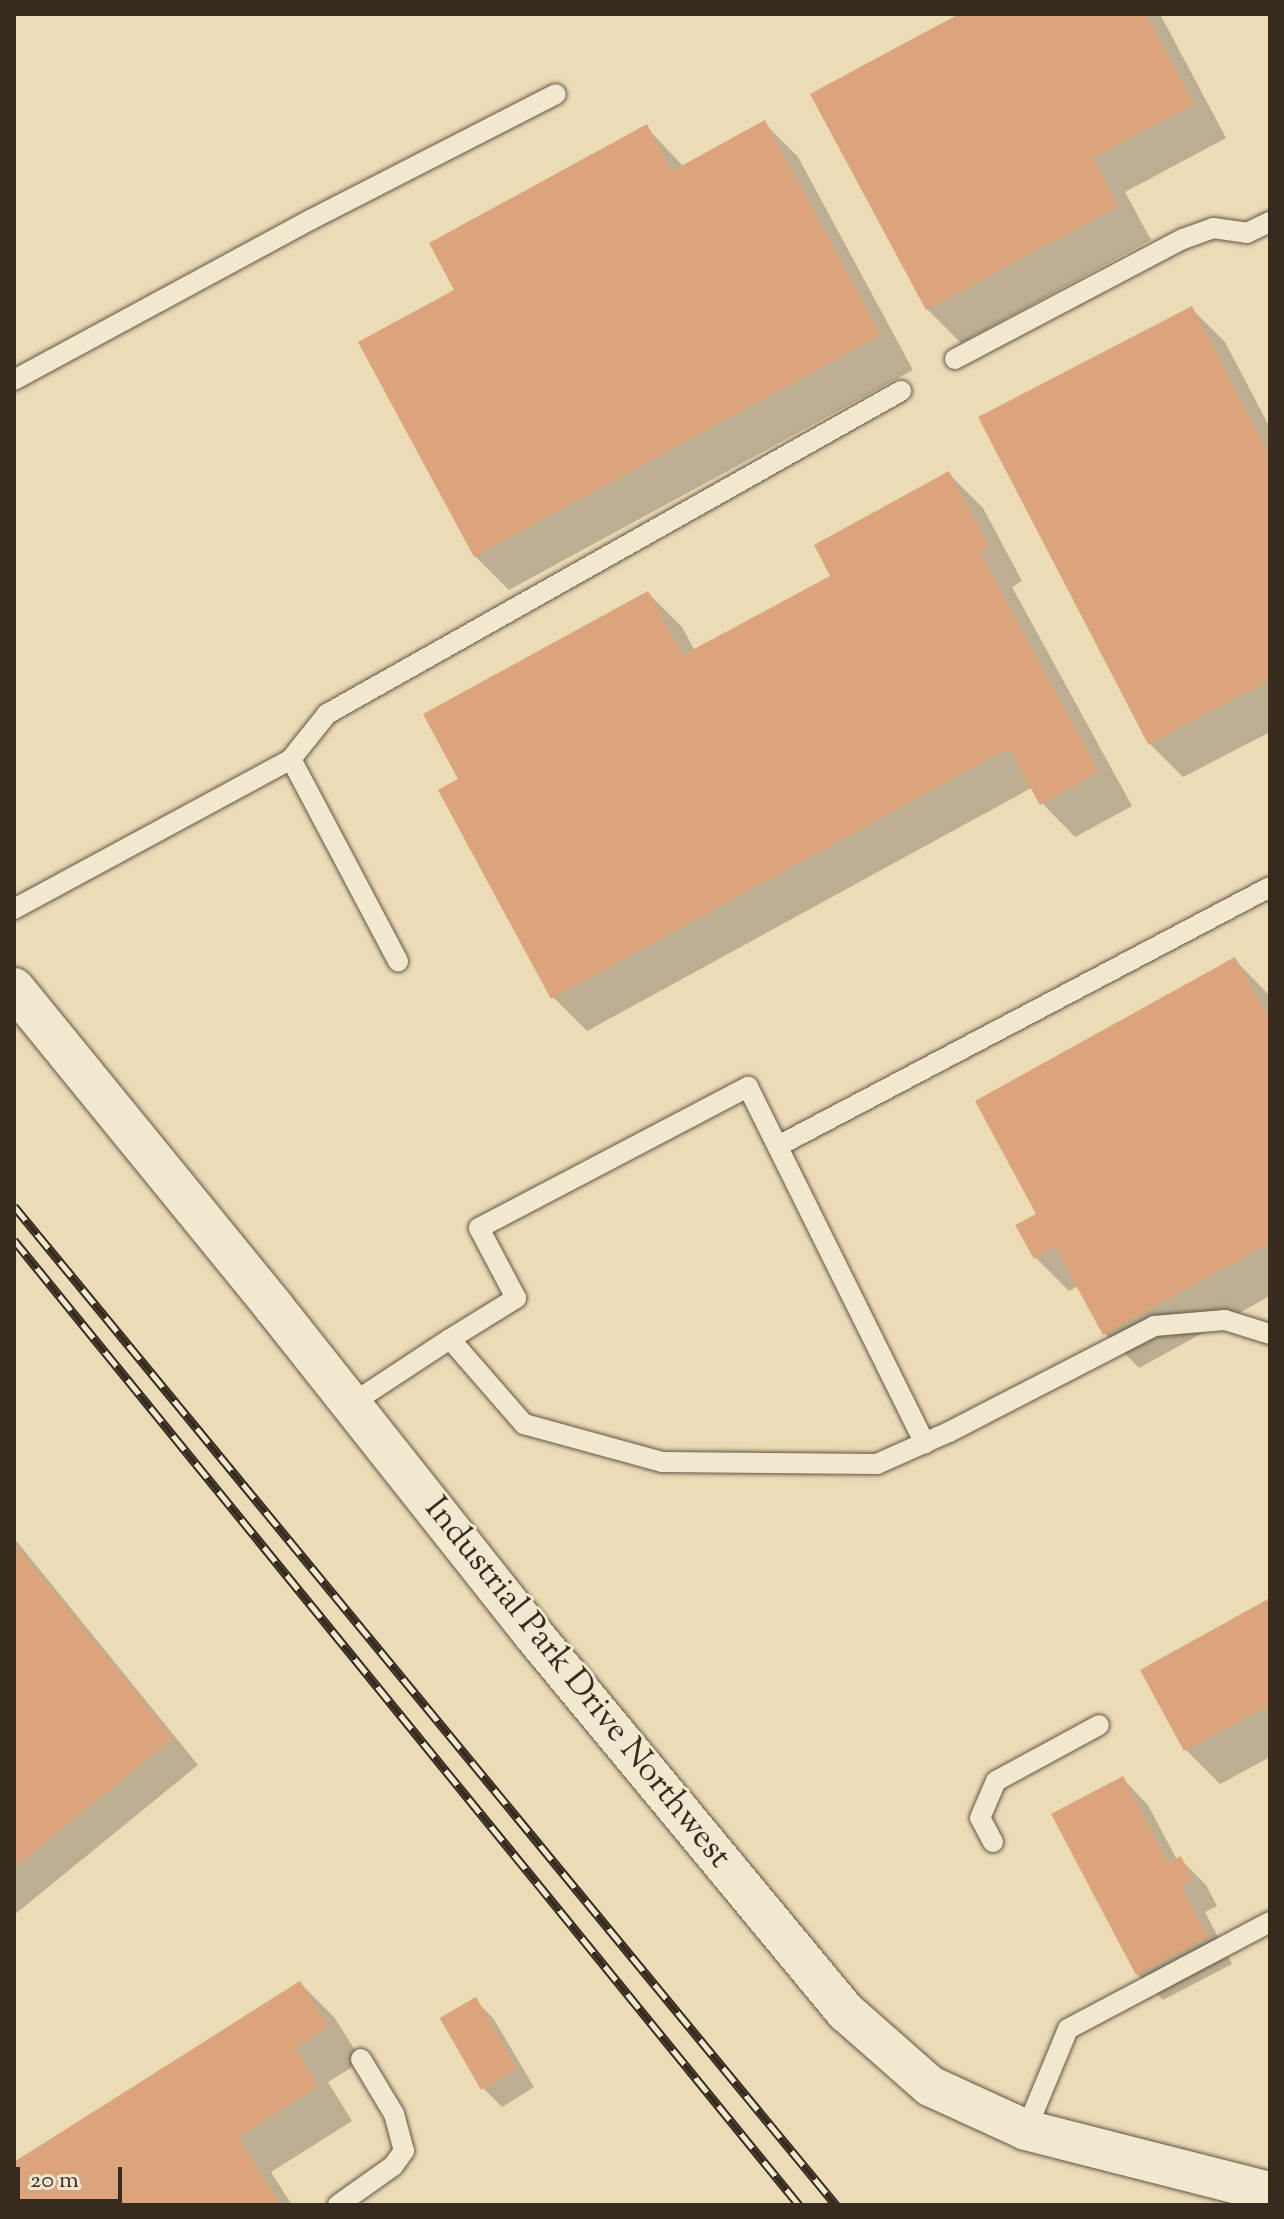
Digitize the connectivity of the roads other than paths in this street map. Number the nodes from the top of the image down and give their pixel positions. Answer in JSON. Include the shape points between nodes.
{"nodes":[{"id":1,"x":556,"y":94,"type":"dead end"},
{"id":2,"x":1270,"y":222,"type":"edge"},
{"id":3,"x":955,"y":359,"type":"dead end"},
{"id":4,"x":14,"y":380,"type":"edge"},
{"id":5,"x":901,"y":391,"type":"dead end"},
{"id":6,"x":291,"y":759,"type":"junction"},
{"id":7,"x":1270,"y":887,"type":"edge"},
{"id":8,"x":14,"y":909,"type":"edge"},
{"id":9,"x":398,"y":961,"type":"dead end"},
{"id":10,"x":14,"y":988,"type":"edge"},
{"id":11,"x":778,"y":1146,"type":"junction"},
{"id":12,"x":1270,"y":1334,"type":"edge"},
{"id":13,"x":450,"y":1339,"type":"junction"},
{"id":14,"x":351,"y":1404,"type":"junction"},
{"id":15,"x":925,"y":1443,"type":"junction"},
{"id":16,"x":1099,"y":1725,"type":"dead end"},
{"id":17,"x":993,"y":1842,"type":"dead end"},
{"id":18,"x":1270,"y":1922,"type":"edge"},
{"id":19,"x":361,"y":2059,"type":"dead end"},
{"id":20,"x":1026,"y":2130,"type":"junction"},
{"id":21,"x":1270,"y":2192,"type":"edge"},
{"id":22,"x":338,"y":2205,"type":"edge"}],
"edges":[{"from":1,"to":4,"type":"lane"},
{"from":2,"to":3,"type":"lane","via":[[1247,233],[1213,228],[1183,239]]},
{"from":5,"to":6,"type":"lane","via":[[327,714]]},
{"from":6,"to":8,"type":"lane"},
{"from":6,"to":9,"type":"lane"},
{"from":7,"to":11,"type":"lane"},
{"from":10,"to":14,"type":"street","name":"Industrial Park Drive Northwest"},
{"from":11,"to":13,"type":"lane","via":[[748,1087],[479,1228],[516,1298]]},
{"from":11,"to":15,"type":"lane"},
{"from":12,"to":15,"type":"lane","via":[[1225,1320],[1154,1326]]},
{"from":13,"to":14,"type":"lane"},
{"from":13,"to":15,"type":"lane","via":[[524,1424],[662,1462],[877,1464]]},
{"from":14,"to":20,"type":"street","name":"Industrial Park Drive Northwest","via":[[533,1634],[846,2012],[930,2086]]},
{"from":16,"to":17,"type":"lane","via":[[996,1781],[980,1818]]},
{"from":18,"to":20,"type":"lane","via":[[1068,2029]]},
{"from":19,"to":22,"type":"lane","via":[[394,2114],[404,2151],[393,2166]]},
{"from":20,"to":21,"type":"street","name":"Industrial Park Drive Northwest"}]}
